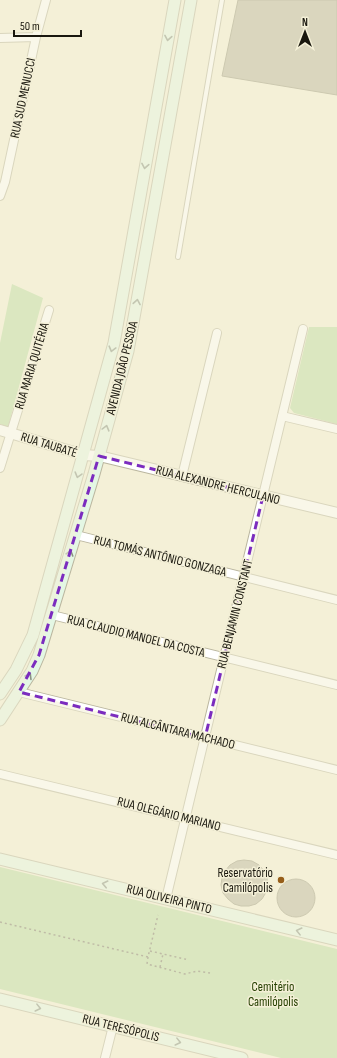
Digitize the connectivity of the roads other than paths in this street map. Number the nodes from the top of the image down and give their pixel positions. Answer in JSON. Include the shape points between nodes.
{"nodes":[{"id":1,"x":46,"y":0,"type":"edge"},
{"id":2,"x":175,"y":0,"type":"edge"},
{"id":3,"x":191,"y":0,"type":"edge"},
{"id":4,"x":222,"y":0,"type":"edge"},
{"id":5,"x":36,"y":37,"type":"junction"},
{"id":6,"x":0,"y":38,"type":"edge"},
{"id":7,"x":0,"y":196,"type":"edge"},
{"id":8,"x":178,"y":257,"type":"dead end"},
{"id":9,"x":49,"y":310,"type":"dead end"},
{"id":10,"x":303,"y":329,"type":"dead end"},
{"id":11,"x":217,"y":333,"type":"dead end"},
{"id":12,"x":282,"y":416,"type":"junction"},
{"id":13,"x":337,"y":429,"type":"edge"},
{"id":14,"x":0,"y":430,"type":"edge"},
{"id":15,"x":11,"y":433,"type":"junction"},
{"id":16,"x":84,"y":455,"type":"junction"},
{"id":17,"x":99,"y":456,"type":"junction"},
{"id":18,"x":0,"y":468,"type":"edge"},
{"id":19,"x":182,"y":476,"type":"junction"},
{"id":20,"x":263,"y":496,"type":"junction"},
{"id":21,"x":337,"y":514,"type":"edge"},
{"id":22,"x":76,"y":535,"type":"junction"},
{"id":23,"x":244,"y":577,"type":"junction"},
{"id":24,"x":337,"y":600,"type":"edge"},
{"id":25,"x":52,"y":615,"type":"junction"},
{"id":26,"x":224,"y":657,"type":"junction"},
{"id":27,"x":337,"y":685,"type":"edge"},
{"id":28,"x":2,"y":690,"type":"edge"},
{"id":29,"x":19,"y":692,"type":"junction"},
{"id":30,"x":0,"y":720,"type":"edge"},
{"id":31,"x":205,"y":738,"type":"junction"},
{"id":32,"x":337,"y":770,"type":"edge"},
{"id":33,"x":0,"y":774,"type":"edge"},
{"id":34,"x":186,"y":818,"type":"junction"},
{"id":35,"x":337,"y":855,"type":"edge"},
{"id":36,"x":0,"y":859,"type":"edge"},
{"id":37,"x":166,"y":899,"type":"junction"},
{"id":38,"x":337,"y":940,"type":"edge"},
{"id":39,"x":0,"y":999,"type":"edge"},
{"id":40,"x":113,"y":1026,"type":"junction"},
{"id":41,"x":105,"y":1058,"type":"edge"},
{"id":42,"x":242,"y":1058,"type":"edge"}],
"edges":[{"from":1,"to":5,"type":"street","name":"RUA SUD MENUCCI"},
{"from":2,"to":16,"type":"main road","name":"AVENIDA JOÃO PESSOA","one_way":true,"via":[[114,343]]},
{"from":17,"to":3,"type":"main road","name":"AVENIDA JOÃO PESSOA","one_way":true,"via":[[134,324]]},
{"from":4,"to":8,"type":"lane"},
{"from":5,"to":6,"type":"street"},
{"from":5,"to":7,"type":"street","name":"RUA SUD MENUCCI"},
{"from":9,"to":15,"type":"street","name":"RUA MARIA QUITÉRIA"},
{"from":10,"to":12,"type":"street","name":"RUA BENJAMIN CONSTANT"},
{"from":11,"to":19,"type":"street"},
{"from":12,"to":13,"type":"street"},
{"from":12,"to":20,"type":"street","name":"RUA BENJAMIN CONSTANT"},
{"from":14,"to":15,"type":"street","name":"RUA TAUBATÉ"},
{"from":15,"to":16,"type":"street","name":"RUA TAUBATÉ"},
{"from":15,"to":18,"type":"street","name":"RUA MARIA QUITÉRIA"},
{"from":16,"to":17,"type":"street","name":"RUA TAUBATÉ"},
{"from":16,"to":28,"type":"main road","name":"AVENIDA JOÃO PESSOA","one_way":true,"via":[[33,634],[16,670]]},
{"from":17,"to":19,"type":"street","name":"RUA ALEXANDRE HERCULANO"},
{"from":17,"to":22,"type":"main road","name":"AVENIDA JOÃO PESSOA"},
{"from":19,"to":20,"type":"street","name":"RUA ALEXANDRE HERCULANO"},
{"from":20,"to":21,"type":"street","name":"RUA ALEXANDRE HERCULANO"},
{"from":20,"to":23,"type":"street","name":"RUA BENJAMIN CONSTANT"},
{"from":22,"to":23,"type":"street","name":"RUA TOMÁS ANTÔNIO GONZAGA"},
{"from":25,"to":22,"type":"main road","name":"AVENIDA JOÃO PESSOA","one_way":true},
{"from":23,"to":24,"type":"street","name":"RUA TOMÁS ANTÔNIO GONZAGA"},
{"from":23,"to":26,"type":"street","name":"RUA BENJAMIN CONSTANT"},
{"from":25,"to":26,"type":"street","name":"RUA CLAUDIO MANOEL DA COSTA"},
{"from":29,"to":25,"type":"main road","name":"AVENIDA JOÃO PESSOA","one_way":true,"via":[[34,666]]},
{"from":26,"to":27,"type":"street","name":"RUA CLAUDIO MANOEL DA COSTA"},
{"from":26,"to":31,"type":"street","name":"RUA BENJAMIN CONSTANT"},
{"from":29,"to":30,"type":"main road","name":"AVENIDA JOÃO PESSOA"},
{"from":29,"to":31,"type":"street","name":"RUA ALCÂNTARA MACHADO"},
{"from":31,"to":32,"type":"street","name":"RUA ALCÂNTARA MACHADO"},
{"from":31,"to":34,"type":"street","name":"RUA BENJAMIN CONSTANT"},
{"from":33,"to":34,"type":"street","name":"RUA OLEGÁRIO MARIANO"},
{"from":34,"to":35,"type":"street","name":"RUA OLEGÁRIO MARIANO"},
{"from":34,"to":37,"type":"street","name":"RUA BENJAMIN CONSTANT"},
{"from":37,"to":36,"type":"main road","name":"RUA OLIVEIRA PINTO","one_way":true},
{"from":38,"to":37,"type":"main road","name":"RUA OLIVEIRA PINTO","one_way":true},
{"from":39,"to":40,"type":"main road","name":"RUA TERESÓPOLIS","one_way":true},
{"from":40,"to":41,"type":"street"},
{"from":40,"to":42,"type":"main road","name":"RUA TERESÓPOLIS","one_way":true}]}
